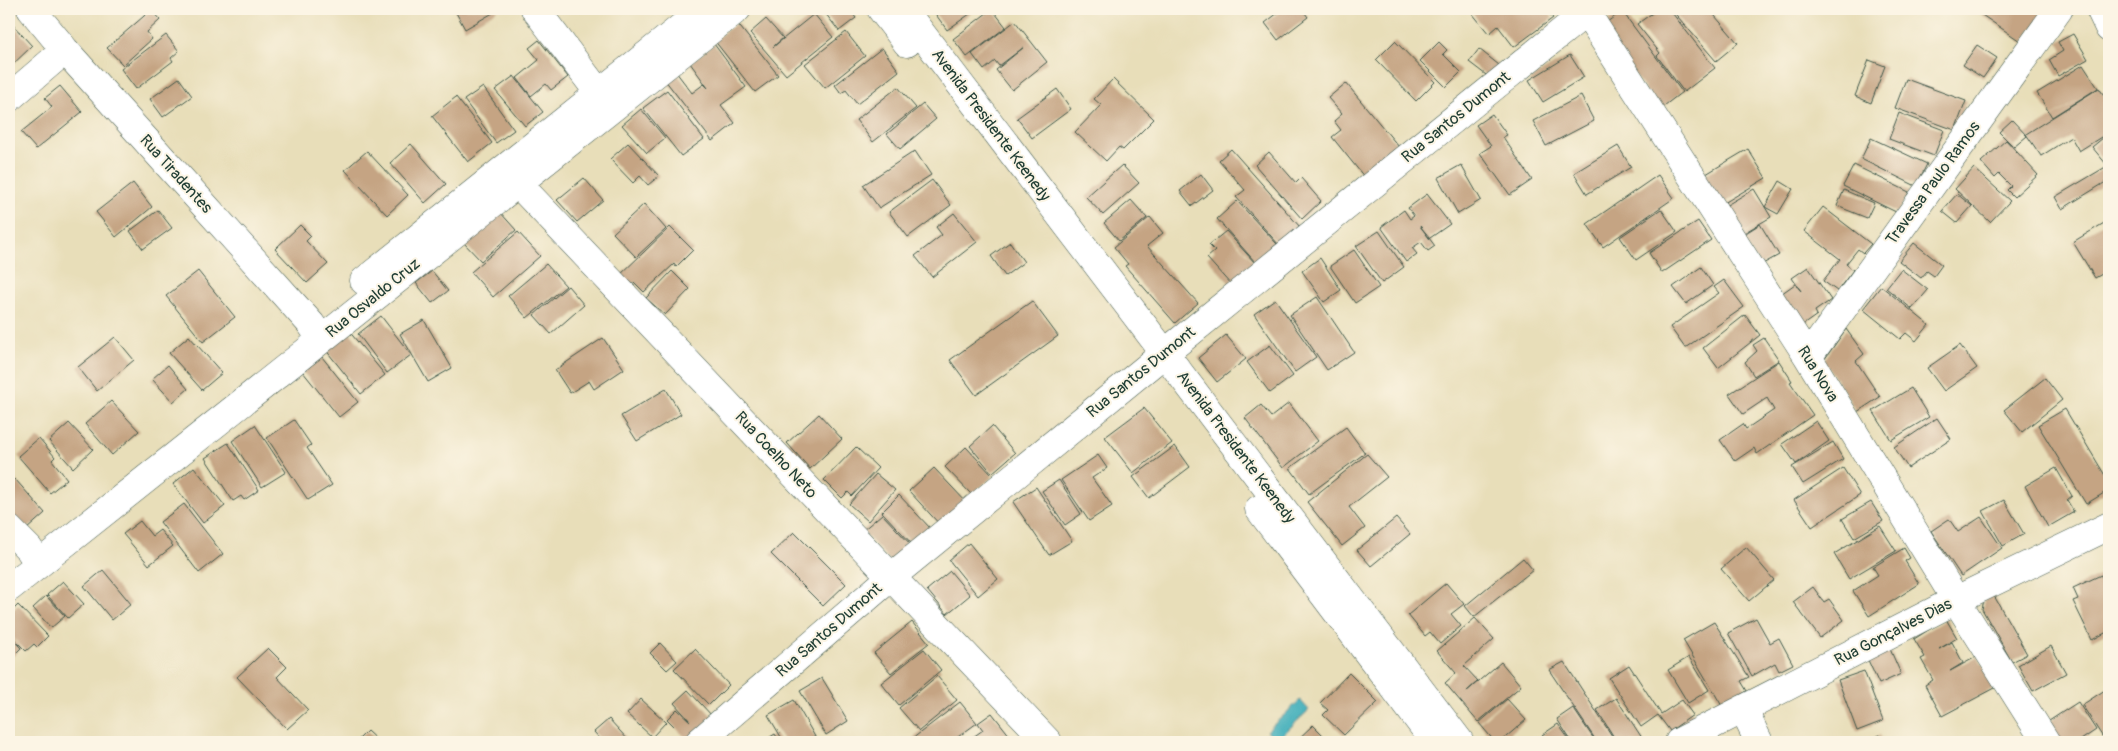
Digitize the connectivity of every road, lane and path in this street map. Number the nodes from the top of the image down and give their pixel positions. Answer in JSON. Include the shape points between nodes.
{"nodes":[{"id":1,"x":31,"y":9,"type":"edge"},
{"id":2,"x":535,"y":9,"type":"edge"},
{"id":3,"x":881,"y":9,"type":"edge"},
{"id":4,"x":903,"y":9,"type":"edge"},
{"id":5,"x":2059,"y":9,"type":"edge"},
{"id":6,"x":2100,"y":9,"type":"edge"},
{"id":7,"x":1587,"y":10,"type":"edge"},
{"id":8,"x":716,"y":13,"type":"edge"},
{"id":9,"x":2109,"y":28,"type":"edge"},
{"id":10,"x":65,"y":50,"type":"junction"},
{"id":11,"x":599,"y":93,"type":"junction"},
{"id":12,"x":9,"y":98,"type":"edge"},
{"id":13,"x":511,"y":176,"type":"junction"},
{"id":14,"x":316,"y":331,"type":"junction"},
{"id":15,"x":1808,"y":357,"type":"junction"},
{"id":16,"x":1157,"y":359,"type":"junction"},
{"id":17,"x":2109,"y":526,"type":"edge"},
{"id":18,"x":9,"y":529,"type":"edge"},
{"id":19,"x":25,"y":559,"type":"edge"},
{"id":20,"x":891,"y":577,"type":"junction"},
{"id":21,"x":9,"y":588,"type":"edge"},
{"id":22,"x":1956,"y":600,"type":"junction"},
{"id":23,"x":1743,"y":709,"type":"junction"},
{"id":24,"x":699,"y":742,"type":"edge"},
{"id":25,"x":1048,"y":742,"type":"edge"},
{"id":26,"x":1435,"y":742,"type":"edge"},
{"id":27,"x":1460,"y":742,"type":"edge"},
{"id":28,"x":1679,"y":742,"type":"edge"},
{"id":29,"x":1759,"y":742,"type":"edge"},
{"id":30,"x":2046,"y":742,"type":"edge"}],
"edges":[{"from":1,"to":10,"type":"street","name":"Rua Tiradentes"},
{"from":2,"to":11,"type":"street"},
{"from":3,"to":16,"type":"street","name":"Avenida Presidente Keenedy"},
{"from":4,"to":16,"type":"street","name":"Avenida Presidente Keenedy"},
{"from":5,"to":15,"type":"street","name":"Travessa Paulo Ramos"},
{"from":6,"to":9,"type":"street"},
{"from":7,"to":15,"type":"street","name":"Rua Nova"},
{"from":7,"to":16,"type":"street","name":"Rua Santos Dumont"},
{"from":8,"to":11,"type":"street","name":"Rua Osvaldo Cruz"},
{"from":8,"to":13,"type":"street","name":"Rua Osvaldo Cruz"},
{"from":10,"to":12,"type":"street"},
{"from":10,"to":14,"type":"street","name":"Rua Tiradentes"},
{"from":11,"to":13,"type":"street","name":"Rua Osvaldo Cruz"},
{"from":13,"to":14,"type":"street","name":"Rua Osvaldo Cruz"},
{"from":13,"to":20,"type":"street","name":"Rua Coelho Neto"},
{"from":14,"to":19,"type":"street","name":"Rua Osvaldo Cruz"},
{"from":15,"to":22,"type":"street","name":"Rua Nova"},
{"from":16,"to":20,"type":"street","name":"Rua Santos Dumont"},
{"from":16,"to":26,"type":"street","name":"Avenida Presidente Keenedy"},
{"from":16,"to":27,"type":"street","name":"Avenida Presidente Keenedy"},
{"from":17,"to":22,"type":"street","name":"Rua Gonçalves Dias"},
{"from":18,"to":19,"type":"street"},
{"from":19,"to":21,"type":"street","name":"Rua Osvaldo Cruz"},
{"from":20,"to":24,"type":"street","name":"Rua Santos Dumont"},
{"from":20,"to":25,"type":"street","name":"Rua Coelho Neto"},
{"from":22,"to":23,"type":"street","name":"Rua Gonçalves Dias"},
{"from":22,"to":30,"type":"street","name":"Rua Nova"},
{"from":23,"to":28,"type":"street","name":"Rua Gonçalves Dias"},
{"from":23,"to":29,"type":"street"}]}
